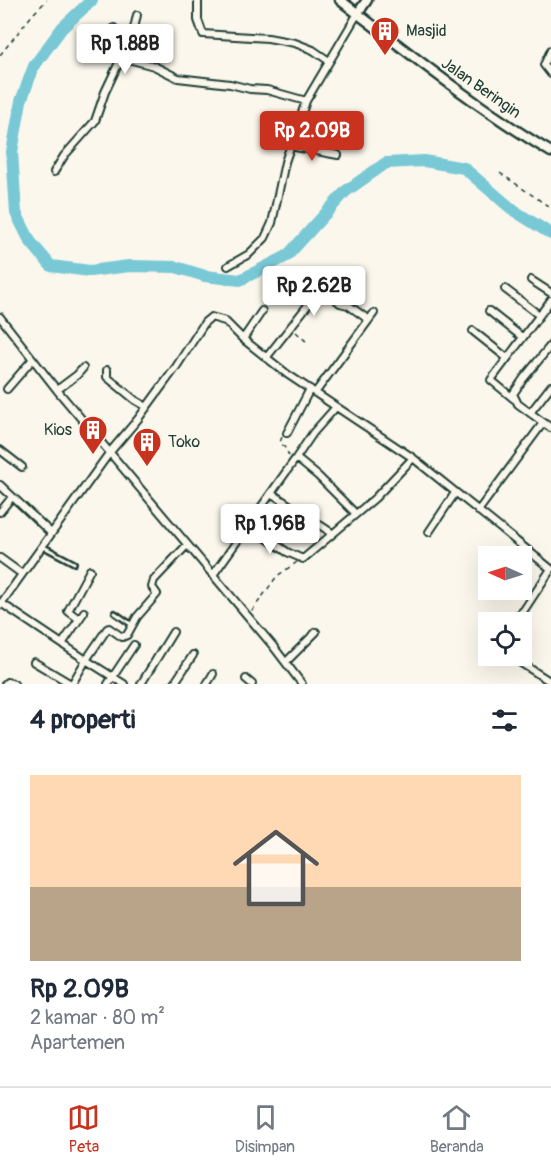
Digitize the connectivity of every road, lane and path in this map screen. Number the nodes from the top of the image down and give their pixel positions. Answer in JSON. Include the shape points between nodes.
{"nodes":[{"id":1,"x":47,"y":0,"type":"edge"},
{"id":2,"x":198,"y":0,"type":"edge"},
{"id":3,"x":340,"y":0,"type":"edge"},
{"id":4,"x":367,"y":0,"type":"edge"},
{"id":5,"x":358,"y":14,"type":"junction"},
{"id":6,"x":137,"y":15,"type":"dead end"},
{"id":7,"x":114,"y":28,"type":"dead end"},
{"id":8,"x":551,"y":50,"type":"edge"},
{"id":9,"x":0,"y":55,"type":"edge"},
{"id":10,"x":121,"y":57,"type":"junction"},
{"id":11,"x":329,"y":61,"type":"junction"},
{"id":12,"x":551,"y":74,"type":"edge"},
{"id":13,"x":306,"y":101,"type":"junction"},
{"id":14,"x":290,"y":146,"type":"junction"},
{"id":15,"x":551,"y":152,"type":"edge"},
{"id":16,"x":338,"y":155,"type":"dead end"},
{"id":17,"x":54,"y":172,"type":"dead end"},
{"id":18,"x":500,"y":173,"type":"dead end"},
{"id":19,"x":551,"y":208,"type":"edge"},
{"id":20,"x":228,"y":266,"type":"dead end"},
{"id":21,"x":531,"y":280,"type":"dead end"},
{"id":22,"x":506,"y":289,"type":"dead end"},
{"id":23,"x":551,"y":293,"type":"edge"},
{"id":24,"x":551,"y":300,"type":"edge"},
{"id":25,"x":262,"y":310,"type":"dead end"},
{"id":26,"x":489,"y":311,"type":"dead end"},
{"id":27,"x":374,"y":313,"type":"dead end"},
{"id":28,"x":539,"y":315,"type":"junction"},
{"id":29,"x":0,"y":317,"type":"edge"},
{"id":30,"x":369,"y":320,"type":"junction"},
{"id":31,"x":291,"y":327,"type":"junction"},
{"id":32,"x":473,"y":331,"type":"dead end"},
{"id":33,"x":522,"y":337,"type":"junction"},
{"id":34,"x":243,"y":339,"type":"junction"},
{"id":35,"x":309,"y":344,"type":"dead end"},
{"id":36,"x":551,"y":345,"type":"edge"},
{"id":37,"x":266,"y":358,"type":"junction"},
{"id":38,"x":507,"y":358,"type":"junction"},
{"id":39,"x":32,"y":360,"type":"junction"},
{"id":40,"x":83,"y":368,"type":"dead end"},
{"id":41,"x":107,"y":370,"type":"dead end"},
{"id":42,"x":551,"y":386,"type":"edge"},
{"id":43,"x":8,"y":389,"type":"dead end"},
{"id":44,"x":57,"y":390,"type":"junction"},
{"id":45,"x":313,"y":391,"type":"junction"},
{"id":46,"x":514,"y":399,"type":"junction"},
{"id":47,"x":147,"y":407,"type":"junction"},
{"id":48,"x":336,"y":407,"type":"junction"},
{"id":49,"x":530,"y":413,"type":"junction"},
{"id":50,"x":543,"y":423,"type":"junction"},
{"id":51,"x":551,"y":428,"type":"edge"},
{"id":52,"x":287,"y":433,"type":"joint"},
{"id":53,"x":0,"y":450,"type":"edge"},
{"id":54,"x":110,"y":452,"type":"junction"},
{"id":55,"x":413,"y":458,"type":"junction"},
{"id":56,"x":294,"y":460,"type":"junction"},
{"id":57,"x":22,"y":467,"type":"dead end"},
{"id":58,"x":0,"y":485,"type":"edge"},
{"id":59,"x":271,"y":493,"type":"junction"},
{"id":60,"x":455,"y":493,"type":"junction"},
{"id":61,"x":12,"y":497,"type":"junction"},
{"id":62,"x":478,"y":511,"type":"junction"},
{"id":63,"x":0,"y":512,"type":"edge"},
{"id":64,"x":355,"y":513,"type":"junction"},
{"id":65,"x":249,"y":526,"type":"junction"},
{"id":66,"x":332,"y":532,"type":"junction"},
{"id":67,"x":429,"y":532,"type":"dead end"},
{"id":68,"x":51,"y":533,"type":"junction"},
{"id":69,"x":187,"y":545,"type":"junction"},
{"id":70,"x":42,"y":546,"type":"junction"},
{"id":71,"x":0,"y":558,"type":"edge"},
{"id":72,"x":303,"y":559,"type":"junction"},
{"id":73,"x":74,"y":563,"type":"dead end"},
{"id":74,"x":551,"y":569,"type":"edge"},
{"id":75,"x":90,"y":570,"type":"dead end"},
{"id":76,"x":22,"y":574,"type":"junction"},
{"id":77,"x":213,"y":575,"type":"junction"},
{"id":78,"x":2,"y":600,"type":"edge"},
{"id":79,"x":84,"y":612,"type":"dead end"},
{"id":80,"x":522,"y":612,"type":"edge"},
{"id":81,"x":115,"y":613,"type":"dead end"},
{"id":82,"x":249,"y":617,"type":"junction"},
{"id":83,"x":80,"y":619,"type":"junction"},
{"id":84,"x":132,"y":625,"type":"junction"},
{"id":85,"x":173,"y":632,"type":"dead end"},
{"id":86,"x":316,"y":632,"type":"dead end"},
{"id":87,"x":62,"y":644,"type":"junction"},
{"id":88,"x":134,"y":645,"type":"dead end"},
{"id":89,"x":193,"y":655,"type":"dead end"},
{"id":90,"x":86,"y":660,"type":"junction"},
{"id":91,"x":34,"y":662,"type":"dead end"},
{"id":92,"x":286,"y":662,"type":"junction"},
{"id":93,"x":526,"y":666,"type":"edge"},
{"id":94,"x":213,"y":674,"type":"dead end"},
{"id":95,"x":113,"y":676,"type":"junction"},
{"id":96,"x":246,"y":679,"type":"dead end"},
{"id":97,"x":551,"y":682,"type":"edge"},
{"id":98,"x":5,"y":684,"type":"edge"},
{"id":99,"x":14,"y":684,"type":"edge"},
{"id":100,"x":72,"y":684,"type":"edge"},
{"id":101,"x":108,"y":684,"type":"edge"},
{"id":102,"x":124,"y":684,"type":"edge"},
{"id":103,"x":141,"y":684,"type":"edge"},
{"id":104,"x":174,"y":684,"type":"edge"},
{"id":105,"x":207,"y":684,"type":"edge"},
{"id":106,"x":252,"y":684,"type":"edge"},
{"id":107,"x":302,"y":684,"type":"edge"}],
"edges":[{"from":1,"to":9,"type":"path"},
{"from":2,"to":11,"type":"street","via":[[200,29],[206,35],[295,43]]},
{"from":3,"to":5,"type":"street","name":"Jalan Beringin"},
{"from":4,"to":5,"type":"street"},
{"from":5,"to":11,"type":"street"},
{"from":5,"to":15,"type":"street","name":"Jalan Beringin","via":[[490,114]]},
{"from":6,"to":10,"type":"street"},
{"from":7,"to":10,"type":"street"},
{"from":8,"to":12,"type":"street","via":[[544,64]]},
{"from":10,"to":13,"type":"street","via":[[178,78],[267,90]]},
{"from":10,"to":17,"type":"street","via":[[93,125]]},
{"from":11,"to":13,"type":"street"},
{"from":13,"to":14,"type":"street"},
{"from":14,"to":16,"type":"street"},
{"from":14,"to":20,"type":"street","via":[[272,224],[265,238],[249,254]]},
{"from":18,"to":19,"type":"path"},
{"from":21,"to":23,"type":"street"},
{"from":22,"to":28,"type":"street"},
{"from":24,"to":28,"type":"street"},
{"from":25,"to":34,"type":"street"},
{"from":26,"to":33,"type":"street"},
{"from":27,"to":30,"type":"street"},
{"from":28,"to":33,"type":"street"},
{"from":29,"to":39,"type":"street"},
{"from":30,"to":31,"type":"street","via":[[322,290]]},
{"from":30,"to":45,"type":"street"},
{"from":31,"to":35,"type":"path"},
{"from":31,"to":37,"type":"street"},
{"from":32,"to":38,"type":"street"},
{"from":33,"to":38,"type":"street"},
{"from":34,"to":37,"type":"street"},
{"from":34,"to":47,"type":"street","via":[[225,321],[211,317]]},
{"from":36,"to":46,"type":"street","via":[[514,391]]},
{"from":37,"to":45,"type":"street"},
{"from":38,"to":46,"type":"street","via":[[491,380]]},
{"from":39,"to":43,"type":"street"},
{"from":39,"to":44,"type":"street"},
{"from":40,"to":44,"type":"street"},
{"from":41,"to":47,"type":"street","via":[[107,377]]},
{"from":42,"to":49,"type":"street"},
{"from":44,"to":54,"type":"street"},
{"from":45,"to":48,"type":"street"},
{"from":45,"to":52,"type":"street"},
{"from":46,"to":49,"type":"street"},
{"from":47,"to":54,"type":"street"},
{"from":48,"to":55,"type":"street"},
{"from":48,"to":56,"type":"street"},
{"from":49,"to":50,"type":"street"},
{"from":50,"to":51,"type":"street"},
{"from":50,"to":62,"type":"street"},
{"from":52,"to":56,"type":"path","via":[[280,442]]},
{"from":53,"to":57,"type":"street"},
{"from":54,"to":68,"type":"street"},
{"from":54,"to":69,"type":"street"},
{"from":55,"to":60,"type":"street"},
{"from":55,"to":64,"type":"street"},
{"from":56,"to":59,"type":"street"},
{"from":56,"to":64,"type":"street","via":[[324,482]]},
{"from":58,"to":61,"type":"street"},
{"from":59,"to":65,"type":"street"},
{"from":59,"to":66,"type":"street"},
{"from":60,"to":62,"type":"street"},
{"from":60,"to":67,"type":"street"},
{"from":61,"to":63,"type":"street"},
{"from":61,"to":68,"type":"street"},
{"from":62,"to":74,"type":"street"},
{"from":64,"to":66,"type":"street"},
{"from":65,"to":72,"type":"street"},
{"from":65,"to":77,"type":"street"},
{"from":66,"to":72,"type":"street"},
{"from":68,"to":70,"type":"street"},
{"from":69,"to":77,"type":"street"},
{"from":69,"to":84,"type":"street","via":[[154,580],[152,586],[157,594]]},
{"from":70,"to":73,"type":"lane"},
{"from":70,"to":76,"type":"street"},
{"from":71,"to":76,"type":"street"},
{"from":72,"to":82,"type":"path","via":[[277,576]]},
{"from":74,"to":80,"type":"street"},
{"from":75,"to":83,"type":"street","via":[[68,610]]},
{"from":76,"to":78,"type":"street"},
{"from":77,"to":82,"type":"street"},
{"from":78,"to":87,"type":"street"},
{"from":79,"to":83,"type":"street"},
{"from":81,"to":84,"type":"lane"},
{"from":82,"to":92,"type":"street"},
{"from":83,"to":87,"type":"street"},
{"from":84,"to":90,"type":"street","via":[[123,637],[107,629]]},
{"from":85,"to":103,"type":"street"},
{"from":86,"to":92,"type":"street"},
{"from":87,"to":90,"type":"street"},
{"from":88,"to":95,"type":"street"},
{"from":89,"to":104,"type":"street"},
{"from":90,"to":95,"type":"street"},
{"from":90,"to":100,"type":"street"},
{"from":91,"to":100,"type":"street"},
{"from":92,"to":107,"type":"street"},
{"from":93,"to":97,"type":"street"},
{"from":94,"to":105,"type":"street"},
{"from":95,"to":101,"type":"street"},
{"from":95,"to":102,"type":"street"},
{"from":96,"to":106,"type":"street"},
{"from":98,"to":99,"type":"street"}]}
